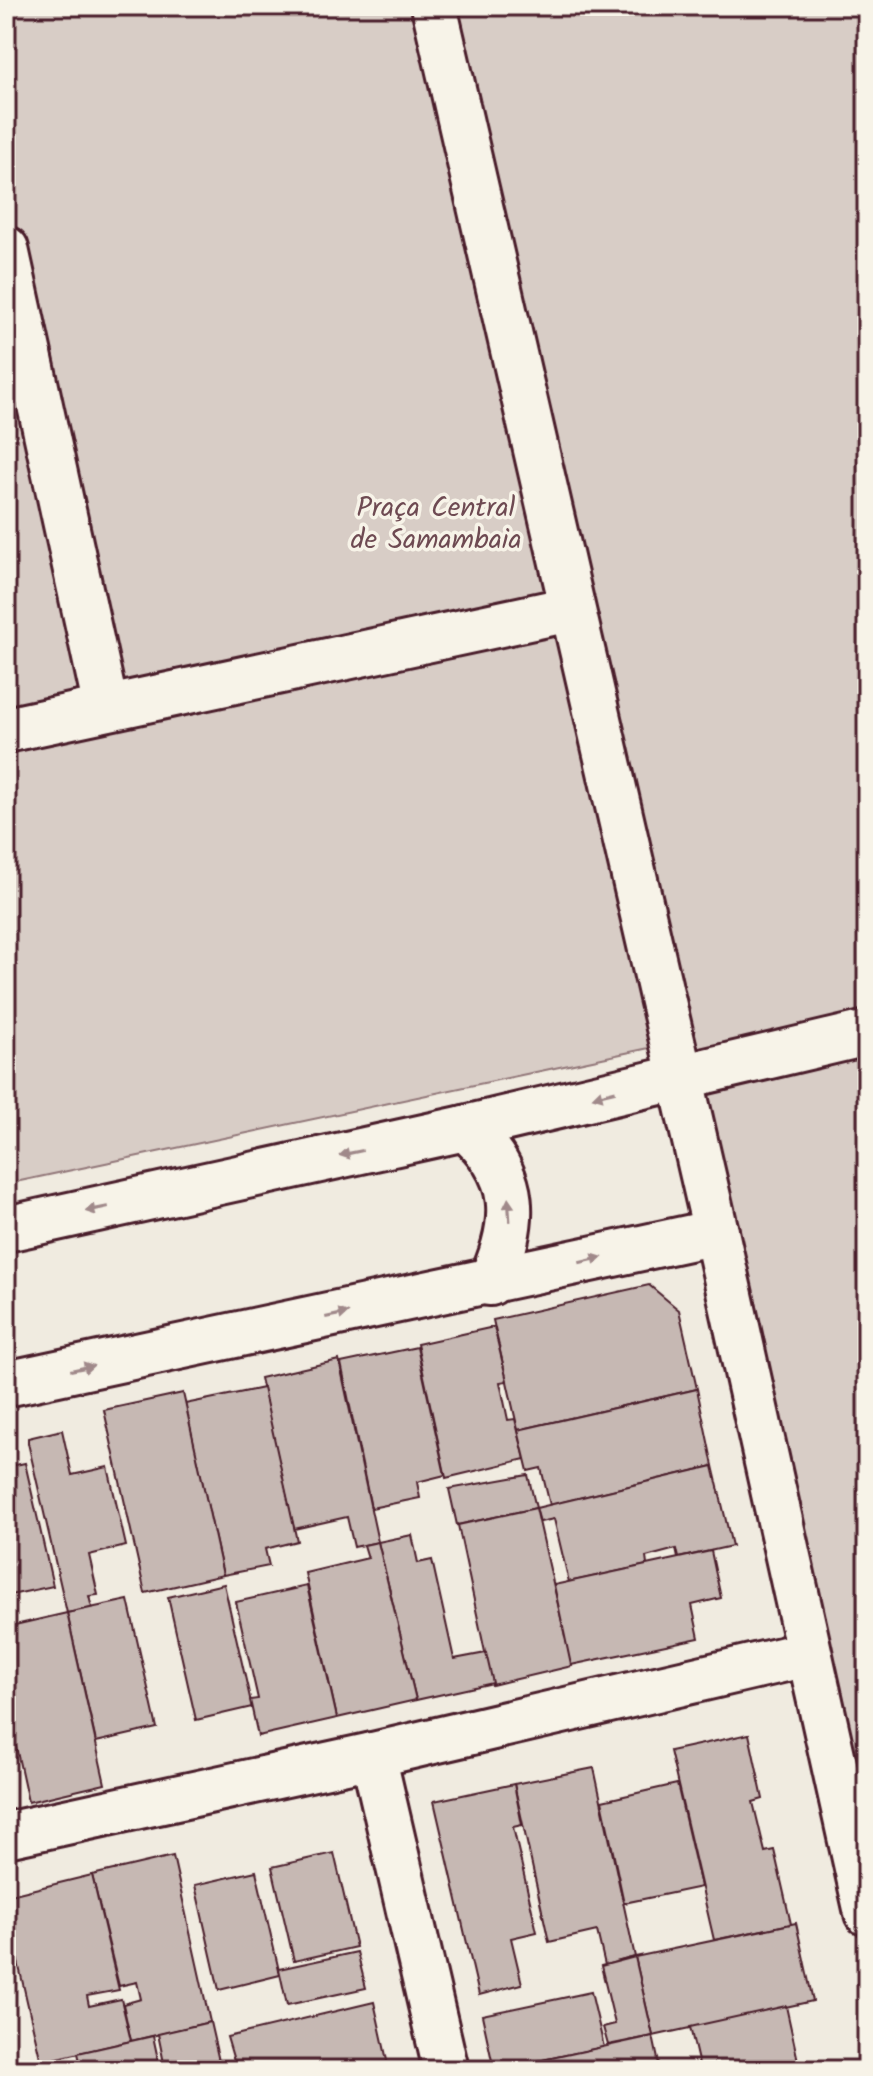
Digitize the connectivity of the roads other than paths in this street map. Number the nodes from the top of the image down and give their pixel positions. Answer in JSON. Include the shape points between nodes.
{"nodes":[{"id":1,"x":434,"y":6,"type":"edge"},
{"id":2,"x":6,"y":249,"type":"edge"},
{"id":3,"x":570,"y":609,"type":"junction"},
{"id":4,"x":106,"y":708,"type":"junction"},
{"id":5,"x":6,"y":730,"type":"edge"},
{"id":6,"x":867,"y":1033,"type":"edge"},
{"id":7,"x":679,"y":1076,"type":"junction"},
{"id":8,"x":465,"y":1128,"type":"junction"},
{"id":9,"x":6,"y":1229,"type":"edge"},
{"id":10,"x":716,"y":1232,"type":"junction"},
{"id":11,"x":490,"y":1283,"type":"junction"},
{"id":12,"x":6,"y":1384,"type":"edge"},
{"id":13,"x":807,"y":1654,"type":"junction"},
{"id":14,"x":373,"y":1755,"type":"junction"},
{"id":15,"x":6,"y":1835,"type":"edge"},
{"id":16,"x":867,"y":1913,"type":"edge"},
{"id":17,"x":446,"y":2070,"type":"edge"}],
"edges":[{"from":1,"to":3,"type":"street"},
{"from":2,"to":4,"type":"street"},
{"from":3,"to":4,"type":"street"},
{"from":3,"to":7,"type":"street"},
{"from":4,"to":5,"type":"street"},
{"from":6,"to":7,"type":"street"},
{"from":7,"to":8,"type":"street","one_way":true},
{"from":7,"to":10,"type":"street"},
{"from":8,"to":9,"type":"street","one_way":true},
{"from":11,"to":8,"type":"street","one_way":true,"via":[[507,1246],[508,1198],[504,1179],[483,1144]]},
{"from":11,"to":10,"type":"street","one_way":true},
{"from":10,"to":13,"type":"street"},
{"from":12,"to":11,"type":"street","one_way":true},
{"from":13,"to":14,"type":"street"},
{"from":13,"to":16,"type":"street"},
{"from":14,"to":15,"type":"street"},
{"from":14,"to":17,"type":"street"}]}
